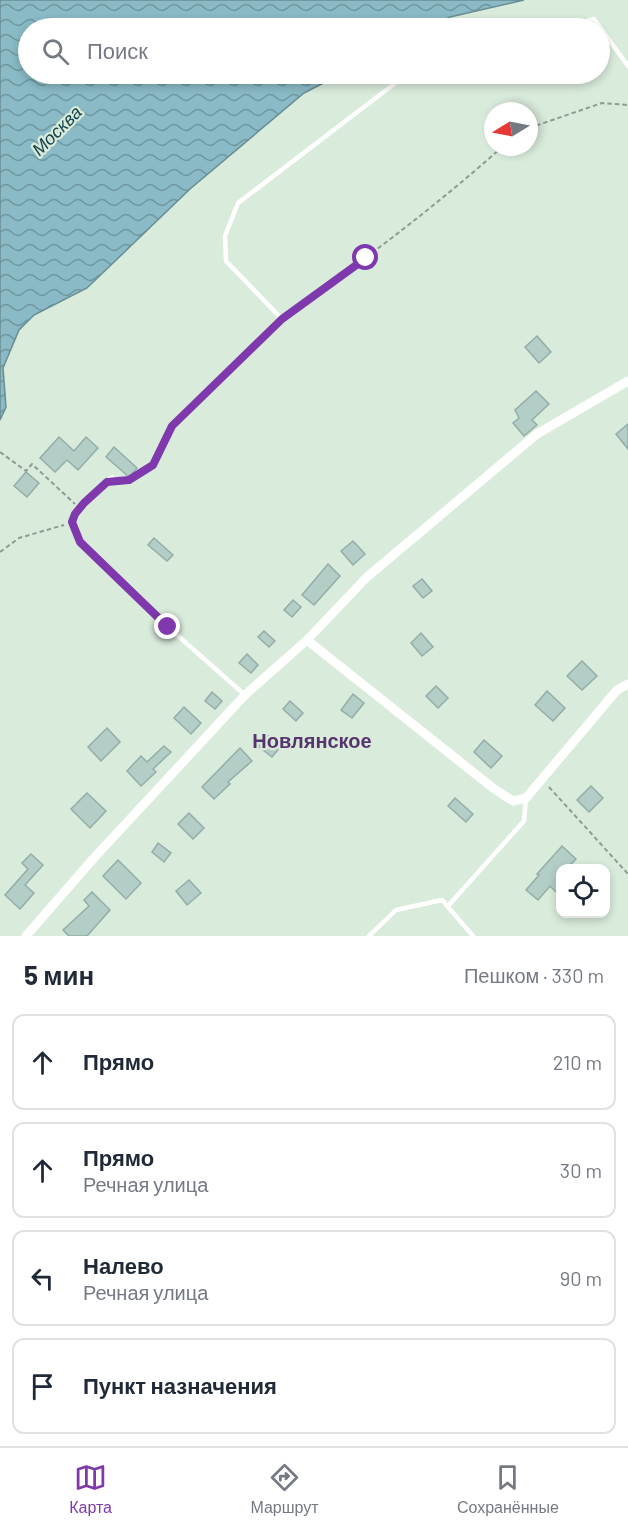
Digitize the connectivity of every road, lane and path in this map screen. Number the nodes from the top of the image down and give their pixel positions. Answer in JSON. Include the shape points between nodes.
{"nodes":[{"id":1,"x":610,"y":41,"type":"edge"},
{"id":2,"x":628,"y":66,"type":"edge"},
{"id":3,"x":394,"y":84,"type":"edge"},
{"id":4,"x":628,"y":105,"type":"edge"},
{"id":5,"x":538,"y":125,"type":"edge"},
{"id":6,"x":492,"y":156,"type":"edge"},
{"id":7,"x":282,"y":319,"type":"junction"},
{"id":8,"x":628,"y":381,"type":"edge"},
{"id":9,"x":0,"y":452,"type":"edge"},
{"id":10,"x":112,"y":477,"type":"dead end"},
{"id":11,"x":107,"y":482,"type":"junction"},
{"id":12,"x":80,"y":508,"type":"junction"},
{"id":13,"x":72,"y":522,"type":"junction"},
{"id":14,"x":0,"y":552,"type":"edge"},
{"id":15,"x":307,"y":640,"type":"junction"},
{"id":16,"x":628,"y":684,"type":"edge"},
{"id":17,"x":244,"y":695,"type":"junction"},
{"id":18,"x":541,"y":780,"type":"junction"},
{"id":19,"x":526,"y":798,"type":"junction"},
{"id":20,"x":628,"y":874,"type":"edge"},
{"id":21,"x":448,"y":906,"type":"junction"},
{"id":22,"x":26,"y":936,"type":"edge"},
{"id":23,"x":369,"y":936,"type":"edge"},
{"id":24,"x":473,"y":936,"type":"edge"}],
"edges":[{"from":1,"to":2,"type":"lane"},
{"from":3,"to":7,"type":"lane","via":[[238,203],[225,236],[226,261]]},
{"from":4,"to":5,"type":"path","via":[[602,103]]},
{"from":6,"to":7,"type":"path","via":[[441,201]]},
{"from":7,"to":11,"type":"path","via":[[172,426],[153,465],[129,480]]},
{"from":8,"to":15,"type":"street","via":[[537,434],[367,577]]},
{"from":9,"to":12,"type":"path","via":[[26,471],[32,465]]},
{"from":10,"to":11,"type":"lane"},
{"from":11,"to":12,"type":"lane"},
{"from":12,"to":13,"type":"lane"},
{"from":13,"to":14,"type":"path","via":[[19,538]]},
{"from":13,"to":17,"type":"lane","via":[[80,542]]},
{"from":15,"to":17,"type":"street"},
{"from":15,"to":19,"type":"street","via":[[493,788],[513,801]]},
{"from":16,"to":18,"type":"street","via":[[617,690]]},
{"from":17,"to":22,"type":"street"},
{"from":18,"to":19,"type":"street"},
{"from":18,"to":20,"type":"path"},
{"from":19,"to":21,"type":"lane","via":[[524,821]]},
{"from":21,"to":23,"type":"lane","via":[[442,900],[396,910]]},
{"from":21,"to":24,"type":"lane"}]}
